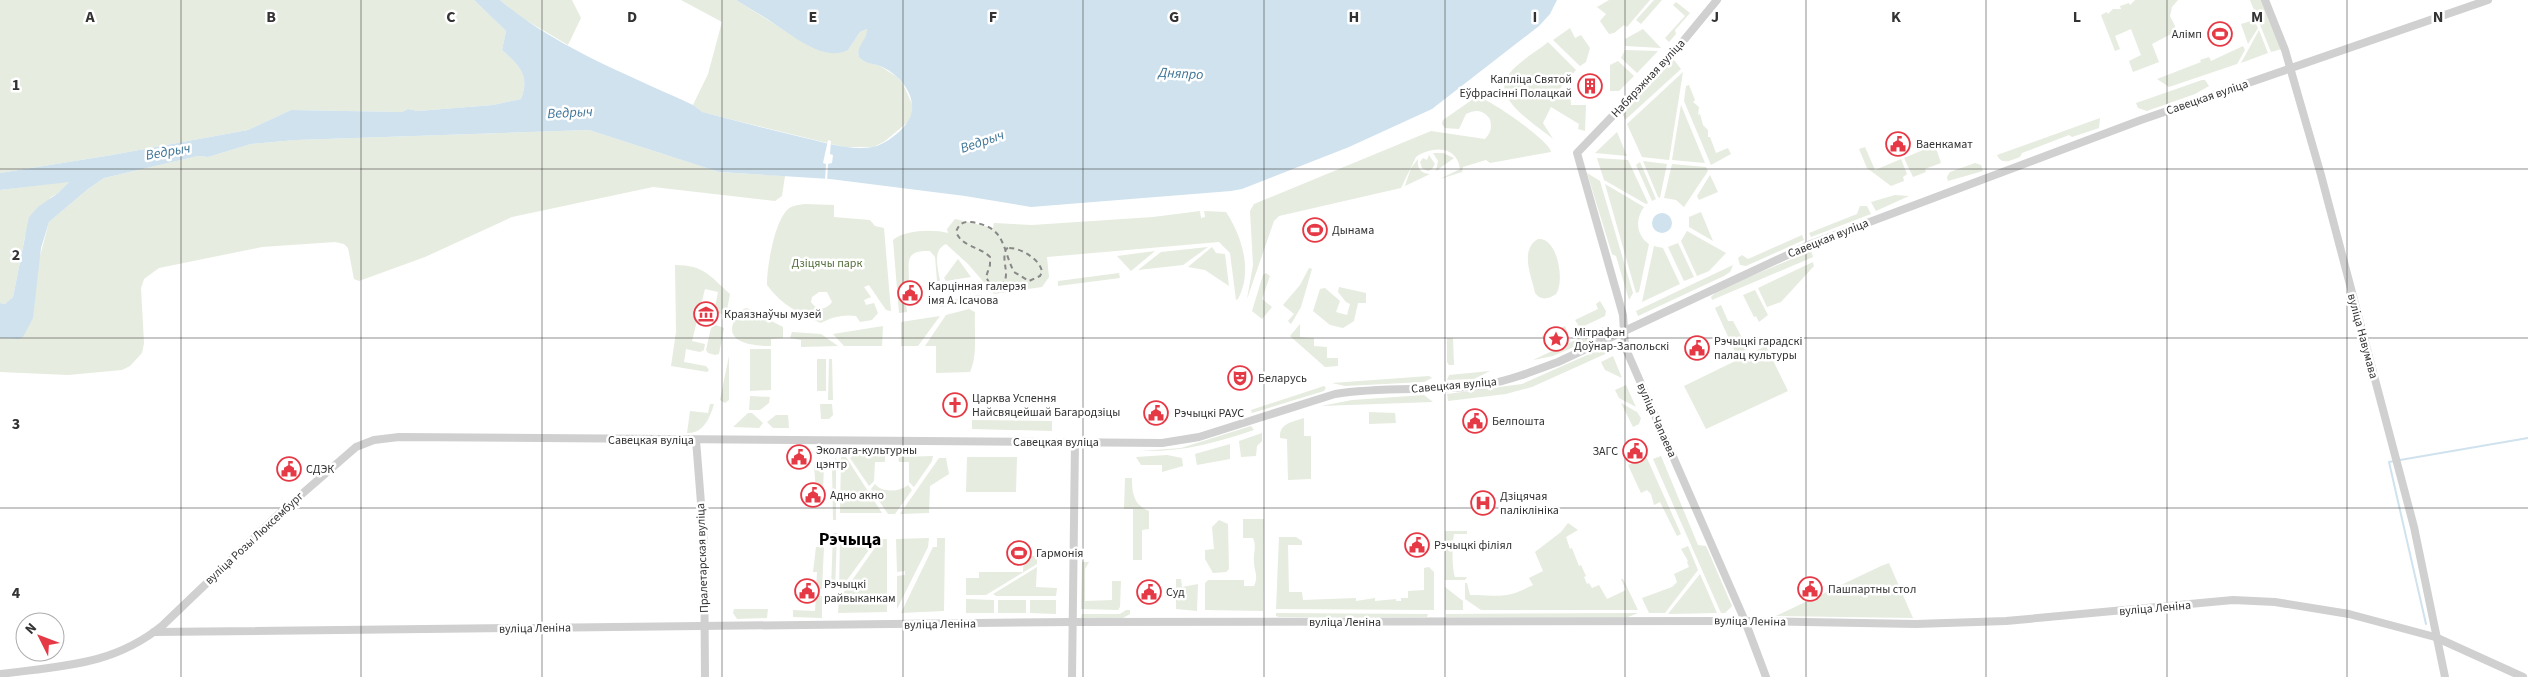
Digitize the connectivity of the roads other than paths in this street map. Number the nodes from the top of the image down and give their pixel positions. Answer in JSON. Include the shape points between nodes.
{"nodes":[{"id":1,"x":1717,"y":0,"type":"edge"},
{"id":2,"x":2265,"y":0,"type":"edge"},
{"id":3,"x":2488,"y":0,"type":"edge"},
{"id":4,"x":2290,"y":67,"type":"junction"},
{"id":5,"x":1577,"y":153,"type":"joint"},
{"id":6,"x":1624,"y":330,"type":"junction"},
{"id":7,"x":696,"y":440,"type":"junction"},
{"id":8,"x":1075,"y":442,"type":"junction"},
{"id":9,"x":356,"y":447,"type":"joint"},
{"id":10,"x":1745,"y":621,"type":"junction"},
{"id":11,"x":1072,"y":622,"type":"junction"},
{"id":12,"x":704,"y":626,"type":"junction"},
{"id":13,"x":154,"y":632,"type":"junction"},
{"id":14,"x":2435,"y":637,"type":"junction"},
{"id":15,"x":0,"y":674,"type":"edge"},
{"id":16,"x":706,"y":677,"type":"edge"},
{"id":17,"x":1072,"y":677,"type":"edge"},
{"id":18,"x":1766,"y":677,"type":"edge"},
{"id":19,"x":2444,"y":677,"type":"edge"},
{"id":20,"x":2523,"y":677,"type":"edge"}],
"edges":[{"from":1,"to":5,"type":"street","name":"Набярэжная вуліца","via":[[1675,51]]},
{"from":2,"to":4,"type":"street","name":"вуліца Навумава"},
{"from":3,"to":4,"type":"street","name":"Савецкая вуліца"},
{"from":4,"to":6,"type":"street","name":"Савецкая вуліца","via":[[1811,244]]},
{"from":4,"to":14,"type":"street","name":"вуліца Навумава","via":[[2414,527]]},
{"from":5,"to":6,"type":"street","name":"вуліца Чапаева"},
{"from":6,"to":8,"type":"street","name":"Савецкая вуліца","via":[[1517,378],[1492,383],[1335,394],[1178,442]]},
{"from":6,"to":10,"type":"street","name":"вуліца Чапаева","via":[[1626,347]]},
{"from":7,"to":8,"type":"street","name":"Савецкая вуліца"},
{"from":7,"to":9,"type":"street","name":"Савецкая вуліца","via":[[399,438],[374,440]]},
{"from":7,"to":12,"type":"street","name":"Пралетарская вуліца","via":[[704,541]]},
{"from":8,"to":11,"type":"street"},
{"from":9,"to":13,"type":"street","name":"вуліца Розы Люксембург","via":[[280,513]]},
{"from":10,"to":11,"type":"street","name":"вуліца Леніна"},
{"from":10,"to":14,"type":"street","name":"вуліца Леніна","via":[[1899,624],[2006,621],[2233,600],[2275,602],[2349,614]]},
{"from":10,"to":18,"type":"street","name":"вуліца Чапаева"},
{"from":11,"to":12,"type":"street","name":"вуліца Леніна"},
{"from":11,"to":17,"type":"street"},
{"from":12,"to":13,"type":"street","name":"вуліца Леніна"},
{"from":12,"to":16,"type":"street","name":"Пралетарская вуліца"},
{"from":13,"to":15,"type":"street","name":"вуліца Розы Люксембург","via":[[138,643],[98,660]]},
{"from":14,"to":19,"type":"street","name":"вуліца Навумава"},
{"from":14,"to":20,"type":"street","name":"вуліца Леніна"}]}
